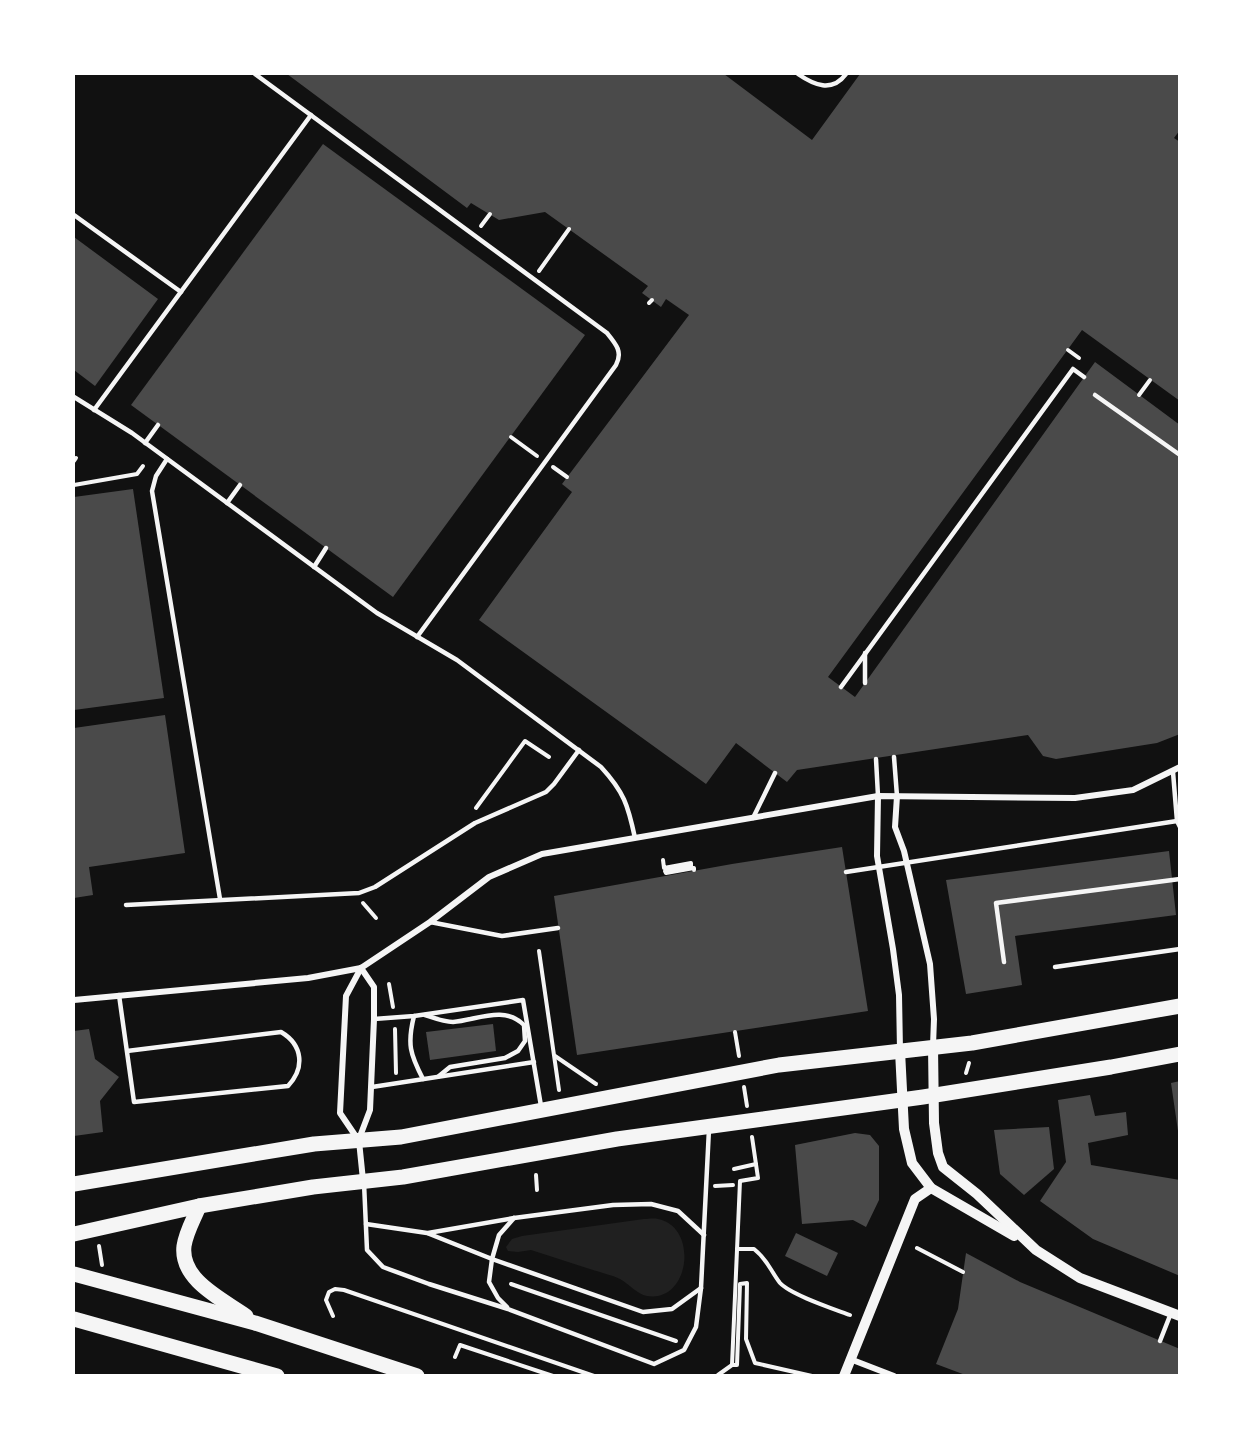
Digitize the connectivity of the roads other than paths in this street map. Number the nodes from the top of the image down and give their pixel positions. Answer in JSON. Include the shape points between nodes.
{"nodes":[{"id":1,"x":255,"y":74,"type":"edge"},
{"id":2,"x":798,"y":74,"type":"edge"},
{"id":3,"x":846,"y":74,"type":"edge"},
{"id":4,"x":311,"y":115,"type":"junction"},
{"id":5,"x":74,"y":215,"type":"edge"},
{"id":6,"x":181,"y":292,"type":"junction"},
{"id":7,"x":1084,"y":377,"type":"dead end"},
{"id":8,"x":1095,"y":395,"type":"dead end"},
{"id":9,"x":74,"y":397,"type":"edge"},
{"id":10,"x":94,"y":410,"type":"junction"},
{"id":11,"x":158,"y":425,"type":"dead end"},
{"id":12,"x":145,"y":443,"type":"junction"},
{"id":13,"x":1179,"y":455,"type":"edge"},
{"id":14,"x":167,"y":459,"type":"junction"},
{"id":15,"x":240,"y":485,"type":"dead end"},
{"id":16,"x":227,"y":503,"type":"junction"},
{"id":17,"x":326,"y":548,"type":"dead end"},
{"id":18,"x":314,"y":567,"type":"junction"},
{"id":19,"x":417,"y":638,"type":"junction"},
{"id":20,"x":866,"y":653,"type":"junction"},
{"id":21,"x":864,"y":683,"type":"dead end"},
{"id":22,"x":841,"y":687,"type":"dead end"},
{"id":23,"x":579,"y":750,"type":"junction"},
{"id":24,"x":894,"y":757,"type":"dead end"},
{"id":25,"x":876,"y":759,"type":"dead end"},
{"id":26,"x":1179,"y":767,"type":"edge"},
{"id":27,"x":1173,"y":772,"type":"junction"},
{"id":28,"x":775,"y":773,"type":"dead end"},
{"id":29,"x":878,"y":796,"type":"junction"},
{"id":30,"x":897,"y":796,"type":"junction"},
{"id":31,"x":753,"y":818,"type":"junction"},
{"id":32,"x":1178,"y":824,"type":"edge"},
{"id":33,"x":635,"y":838,"type":"junction"},
{"id":34,"x":846,"y":872,"type":"dead end"},
{"id":35,"x":1179,"y":879,"type":"edge"},
{"id":36,"x":219,"y":899,"type":"junction"},
{"id":37,"x":126,"y":905,"type":"dead end"},
{"id":38,"x":430,"y":922,"type":"junction"},
{"id":39,"x":558,"y":928,"type":"dead end"},
{"id":40,"x":1179,"y":950,"type":"edge"},
{"id":41,"x":1004,"y":962,"type":"dead end"},
{"id":42,"x":1055,"y":967,"type":"dead end"},
{"id":43,"x":361,"y":968,"type":"junction"},
{"id":44,"x":119,"y":995,"type":"junction"},
{"id":45,"x":74,"y":1000,"type":"edge"},
{"id":46,"x":1179,"y":1006,"type":"edge"},
{"id":47,"x":423,"y":1015,"type":"junction"},
{"id":48,"x":414,"y":1016,"type":"junction"},
{"id":49,"x":374,"y":1019,"type":"junction"},
{"id":50,"x":933,"y":1046,"type":"junction"},
{"id":51,"x":900,"y":1051,"type":"junction"},
{"id":52,"x":127,"y":1052,"type":"junction"},
{"id":53,"x":1179,"y":1054,"type":"edge"},
{"id":54,"x":534,"y":1062,"type":"junction"},
{"id":55,"x":439,"y":1076,"type":"junction"},
{"id":56,"x":423,"y":1079,"type":"junction"},
{"id":57,"x":372,"y":1087,"type":"junction"},
{"id":58,"x":933,"y":1095,"type":"junction"},
{"id":59,"x":902,"y":1100,"type":"junction"},
{"id":60,"x":542,"y":1111,"type":"junction"},
{"id":61,"x":709,"y":1126,"type":"junction"},
{"id":62,"x":358,"y":1141,"type":"junction"},
{"id":63,"x":364,"y":1183,"type":"junction"},
{"id":64,"x":74,"y":1184,"type":"edge"},
{"id":65,"x":931,"y":1188,"type":"junction"},
{"id":66,"x":199,"y":1206,"type":"junction"},
{"id":67,"x":514,"y":1218,"type":"junction"},
{"id":68,"x":366,"y":1224,"type":"junction"},
{"id":69,"x":427,"y":1233,"type":"junction"},
{"id":70,"x":74,"y":1234,"type":"edge"},
{"id":71,"x":704,"y":1235,"type":"junction"},
{"id":72,"x":1027,"y":1244,"type":"junction"},
{"id":73,"x":492,"y":1259,"type":"junction"},
{"id":74,"x":74,"y":1274,"type":"edge"},
{"id":75,"x":701,"y":1288,"type":"junction"},
{"id":76,"x":508,"y":1309,"type":"junction"},
{"id":77,"x":1175,"y":1315,"type":"edge"},
{"id":78,"x":74,"y":1319,"type":"edge"},
{"id":79,"x":255,"y":1323,"type":"junction"},
{"id":80,"x":1160,"y":1341,"type":"dead end"},
{"id":81,"x":850,"y":1359,"type":"junction"},
{"id":82,"x":277,"y":1376,"type":"edge"},
{"id":83,"x":417,"y":1376,"type":"edge"},
{"id":84,"x":844,"y":1376,"type":"edge"},
{"id":85,"x":894,"y":1376,"type":"edge"}],
"edges":[{"from":1,"to":4,"type":"lane"},
{"from":2,"to":3,"type":"lane","via":[[822,86],[833,85]]},
{"from":4,"to":6,"type":"lane"},
{"from":4,"to":19,"type":"lane","via":[[607,333],[618,345],[620,358],[616,365]]},
{"from":5,"to":6,"type":"lane"},
{"from":6,"to":10,"type":"lane"},
{"from":7,"to":20,"type":"lane","via":[[1073,369]]},
{"from":8,"to":13,"type":"lane"},
{"from":9,"to":10,"type":"lane"},
{"from":10,"to":12,"type":"lane"},
{"from":11,"to":12,"type":"lane"},
{"from":12,"to":14,"type":"lane"},
{"from":14,"to":16,"type":"lane"},
{"from":14,"to":36,"type":"lane","via":[[152,491]]},
{"from":15,"to":16,"type":"lane"},
{"from":16,"to":18,"type":"lane"},
{"from":17,"to":18,"type":"lane"},
{"from":18,"to":19,"type":"lane"},
{"from":19,"to":23,"type":"lane","via":[[457,660]]},
{"from":20,"to":21,"type":"lane"},
{"from":20,"to":22,"type":"lane"},
{"from":23,"to":33,"type":"lane","via":[[617,785],[628,804]]},
{"from":23,"to":36,"type":"lane","via":[[546,792],[475,823],[363,892],[343,896]]},
{"from":24,"to":30,"type":"lane"},
{"from":25,"to":29,"type":"lane"},
{"from":26,"to":27,"type":"street"},
{"from":27,"to":30,"type":"street","via":[[1133,790],[1075,798]]},
{"from":27,"to":32,"type":"lane"},
{"from":28,"to":31,"type":"lane"},
{"from":29,"to":30,"type":"street"},
{"from":29,"to":31,"type":"street"},
{"from":29,"to":51,"type":"street","via":[[877,856],[898,983]]},
{"from":30,"to":50,"type":"street","via":[[895,827],[930,964]]},
{"from":31,"to":33,"type":"street"},
{"from":32,"to":34,"type":"lane"},
{"from":33,"to":38,"type":"street","via":[[542,854],[489,877]]},
{"from":35,"to":41,"type":"lane","via":[[996,903]]},
{"from":36,"to":37,"type":"lane"},
{"from":38,"to":39,"type":"lane","via":[[502,936]]},
{"from":38,"to":43,"type":"street"},
{"from":40,"to":42,"type":"lane"},
{"from":43,"to":44,"type":"street","via":[[308,978]]},
{"from":43,"to":49,"type":"street","via":[[374,987]]},
{"from":43,"to":62,"type":"street","via":[[346,996],[340,1113]]},
{"from":44,"to":45,"type":"street"},
{"from":44,"to":52,"type":"lane"},
{"from":46,"to":50,"type":"main road","via":[[972,1043]]},
{"from":47,"to":48,"type":"lane"},
{"from":47,"to":54,"type":"lane","via":[[523,1000]]},
{"from":47,"to":55,"type":"lane","via":[[450,1022],[503,1014],[516,1017],[524,1025],[525,1041],[518,1051],[505,1058],[450,1067]]},
{"from":48,"to":49,"type":"lane"},
{"from":48,"to":56,"type":"lane","via":[[409,1036],[413,1059]]},
{"from":49,"to":57,"type":"street"},
{"from":50,"to":51,"type":"main road"},
{"from":50,"to":58,"type":"street"},
{"from":51,"to":59,"type":"street"},
{"from":51,"to":60,"type":"main road","via":[[779,1065]]},
{"from":52,"to":52,"type":"lane","via":[[134,1102],[288,1086],[300,1061],[295,1044],[281,1032]]},
{"from":53,"to":58,"type":"main road"},
{"from":54,"to":55,"type":"lane"},
{"from":54,"to":60,"type":"lane"},
{"from":55,"to":56,"type":"lane"},
{"from":56,"to":57,"type":"lane"},
{"from":57,"to":62,"type":"street","via":[[370,1110]]},
{"from":58,"to":59,"type":"main road"},
{"from":58,"to":72,"type":"street","via":[[938,1153],[943,1167]]},
{"from":59,"to":61,"type":"main road"},
{"from":59,"to":65,"type":"street","via":[[912,1163]]},
{"from":60,"to":62,"type":"main road"},
{"from":61,"to":63,"type":"main road"},
{"from":61,"to":71,"type":"lane"},
{"from":62,"to":63,"type":"street"},
{"from":62,"to":64,"type":"main road","via":[[250,1153]]},
{"from":63,"to":66,"type":"main road"},
{"from":63,"to":68,"type":"lane"},
{"from":65,"to":72,"type":"street"},
{"from":65,"to":81,"type":"street","via":[[915,1199]]},
{"from":66,"to":70,"type":"main road"},
{"from":66,"to":79,"type":"main road","via":[[184,1247],[188,1268],[200,1283]]},
{"from":67,"to":69,"type":"lane"},
{"from":67,"to":71,"type":"lane","via":[[613,1204],[651,1204],[678,1211]]},
{"from":67,"to":73,"type":"lane","via":[[499,1235]]},
{"from":68,"to":69,"type":"lane"},
{"from":68,"to":76,"type":"lane","via":[[367,1250],[383,1267]]},
{"from":69,"to":73,"type":"lane"},
{"from":71,"to":75,"type":"lane"},
{"from":72,"to":77,"type":"street","via":[[1080,1278]]},
{"from":73,"to":75,"type":"lane","via":[[644,1312],[672,1309]]},
{"from":73,"to":76,"type":"lane","via":[[489,1282]]},
{"from":74,"to":79,"type":"main road"},
{"from":75,"to":76,"type":"lane","via":[[696,1327],[684,1350],[654,1364]]},
{"from":77,"to":80,"type":"lane"},
{"from":78,"to":82,"type":"main road"},
{"from":79,"to":83,"type":"main road"},
{"from":81,"to":84,"type":"street"},
{"from":81,"to":85,"type":"street"}]}
